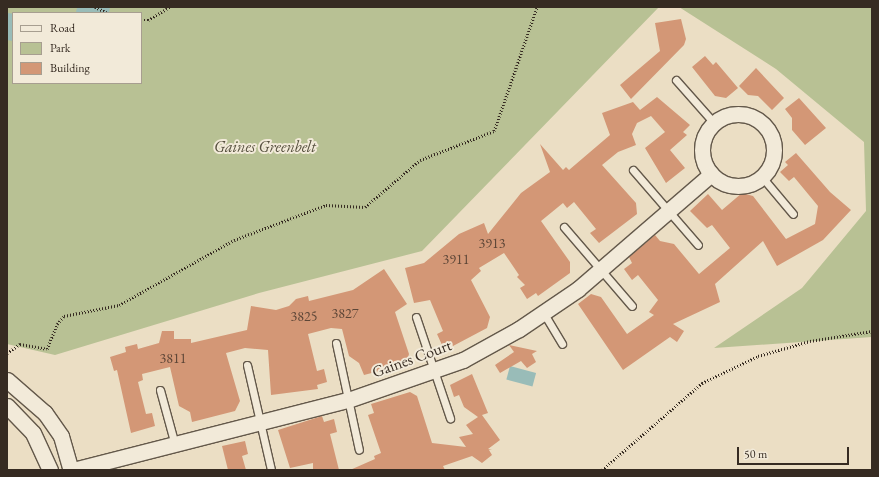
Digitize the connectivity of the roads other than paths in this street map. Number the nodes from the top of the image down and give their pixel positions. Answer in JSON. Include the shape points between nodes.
{"nodes":[{"id":1,"x":676,"y":80,"type":"dead end"},
{"id":2,"x":714,"y":123,"type":"junction"},
{"id":3,"x":633,"y":170,"type":"dead end"},
{"id":4,"x":711,"y":174,"type":"junction"},
{"id":5,"x":762,"y":177,"type":"junction"},
{"id":6,"x":669,"y":211,"type":"junction"},
{"id":7,"x":793,"y":214,"type":"dead end"},
{"id":8,"x":564,"y":227,"type":"dead end"},
{"id":9,"x":698,"y":245,"type":"dead end"},
{"id":10,"x":600,"y":270,"type":"junction"},
{"id":11,"x":632,"y":306,"type":"dead end"},
{"id":12,"x":543,"y":312,"type":"junction"},
{"id":13,"x":416,"y":317,"type":"dead end"},
{"id":14,"x":336,"y":343,"type":"dead end"},
{"id":15,"x":562,"y":344,"type":"dead end"},
{"id":16,"x":247,"y":365,"type":"dead end"},
{"id":17,"x":434,"y":372,"type":"junction"},
{"id":18,"x":7,"y":380,"type":"edge"},
{"id":19,"x":160,"y":390,"type":"dead end"},
{"id":20,"x":348,"y":400,"type":"junction"},
{"id":21,"x":7,"y":406,"type":"edge"},
{"id":22,"x":450,"y":418,"type":"dead end"},
{"id":23,"x":260,"y":423,"type":"junction"},
{"id":24,"x":175,"y":445,"type":"junction"},
{"id":25,"x":359,"y":450,"type":"dead end"},
{"id":26,"x":50,"y":470,"type":"edge"},
{"id":27,"x":72,"y":470,"type":"edge"},
{"id":28,"x":270,"y":470,"type":"edge"}],
"edges":[{"from":1,"to":2,"type":"lane"},
{"from":2,"to":4,"type":"street","via":[[707,132],[702,153]]},
{"from":2,"to":5,"type":"street","via":[[737,114],[749,116],[764,126],[773,142],[774,155]]},
{"from":3,"to":6,"type":"lane"},
{"from":4,"to":5,"type":"street","via":[[736,185]]},
{"from":4,"to":6,"type":"street","name":"Gaines Court"},
{"from":5,"to":7,"type":"lane"},
{"from":6,"to":9,"type":"lane"},
{"from":6,"to":10,"type":"street","name":"Gaines Court"},
{"from":8,"to":10,"type":"lane"},
{"from":10,"to":11,"type":"lane"},
{"from":10,"to":12,"type":"street","name":"Gaines Court"},
{"from":12,"to":15,"type":"lane"},
{"from":12,"to":17,"type":"street","name":"Gaines Court","via":[[470,356]]},
{"from":13,"to":17,"type":"lane"},
{"from":14,"to":20,"type":"lane"},
{"from":16,"to":23,"type":"lane"},
{"from":17,"to":20,"type":"street","name":"Gaines Court"},
{"from":17,"to":22,"type":"lane"},
{"from":18,"to":27,"type":"street","via":[[45,413],[61,436]]},
{"from":19,"to":24,"type":"lane"},
{"from":20,"to":23,"type":"street","name":"Gaines Court"},
{"from":20,"to":25,"type":"lane"},
{"from":21,"to":26,"type":"street","via":[[33,433]]},
{"from":23,"to":24,"type":"street","name":"Gaines Court"},
{"from":23,"to":28,"type":"lane"},
{"from":24,"to":27,"type":"street","name":"Gaines Court"}]}
